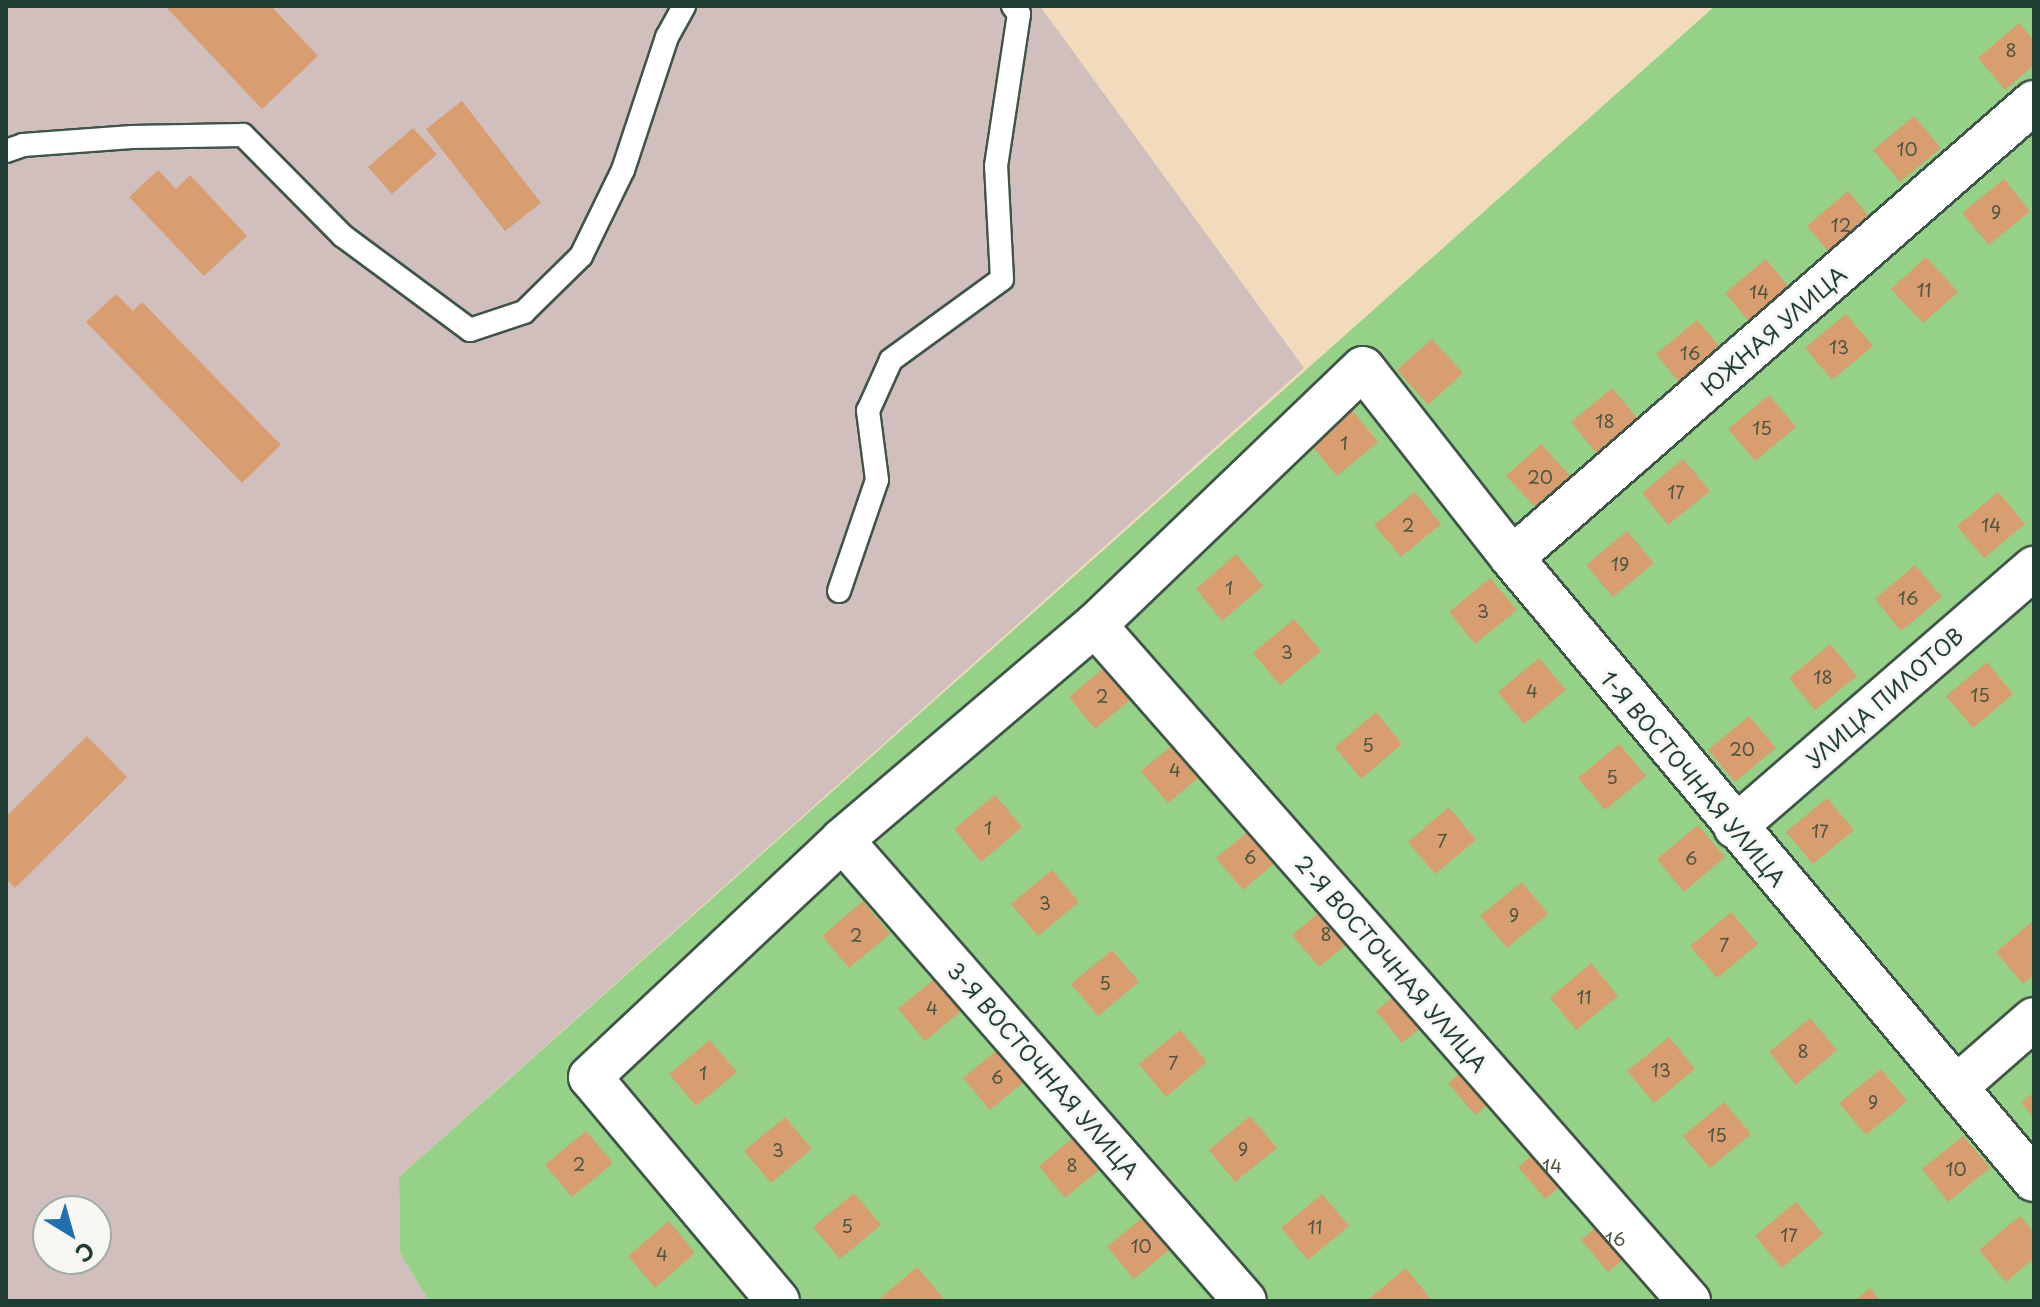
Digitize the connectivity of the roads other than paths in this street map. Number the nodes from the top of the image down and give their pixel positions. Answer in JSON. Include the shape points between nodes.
{"nodes":[{"id":1,"x":684,"y":6,"type":"edge"},
{"id":2,"x":1013,"y":6,"type":"edge"},
{"id":3,"x":2034,"y":102,"type":"edge"},
{"id":4,"x":6,"y":151,"type":"edge"},
{"id":5,"x":1512,"y":558,"type":"junction"},
{"id":6,"x":2034,"y":568,"type":"edge"},
{"id":7,"x":839,"y":591,"type":"dead end"},
{"id":8,"x":1095,"y":625,"type":"junction"},
{"id":9,"x":1735,"y":827,"type":"junction"},
{"id":10,"x":842,"y":840,"type":"junction"},
{"id":11,"x":2034,"y":1019,"type":"edge"},
{"id":12,"x":1956,"y":1087,"type":"junction"},
{"id":13,"x":2034,"y":1180,"type":"edge"},
{"id":14,"x":778,"y":1301,"type":"edge"},
{"id":15,"x":1245,"y":1301,"type":"edge"},
{"id":16,"x":1689,"y":1301,"type":"edge"}],
"edges":[{"from":1,"to":4,"type":"lane","via":[[667,37],[623,170],[581,256],[524,312],[470,330],[343,236],[243,135],[116,138]]},
{"from":2,"to":7,"type":"lane","via":[[1019,14],[996,166],[1002,279],[891,360],[868,411],[877,480]]},
{"from":3,"to":5,"type":"street","name":"ЮЖНАЯ УЛИЦА"},
{"from":5,"to":8,"type":"street","name":"1-Я ВОСТОЧНАЯ УЛИЦА","via":[[1363,368]]},
{"from":5,"to":9,"type":"street","name":"1-Я ВОСТОЧНАЯ УЛИЦА"},
{"from":6,"to":9,"type":"street","name":"УЛИЦА ПИЛОТОВ"},
{"from":8,"to":10,"type":"street"},
{"from":8,"to":16,"type":"street","name":"2-Я ВОСТОЧНАЯ УЛИЦА"},
{"from":9,"to":12,"type":"street","name":"1-Я ВОСТОЧНАЯ УЛИЦА"},
{"from":10,"to":14,"type":"street","via":[[590,1077]]},
{"from":10,"to":15,"type":"street","name":"3-Я ВОСТОЧНАЯ УЛИЦА"},
{"from":11,"to":12,"type":"street"},
{"from":12,"to":13,"type":"street","name":"1-Я ВОСТОЧНАЯ УЛИЦА"}]}
